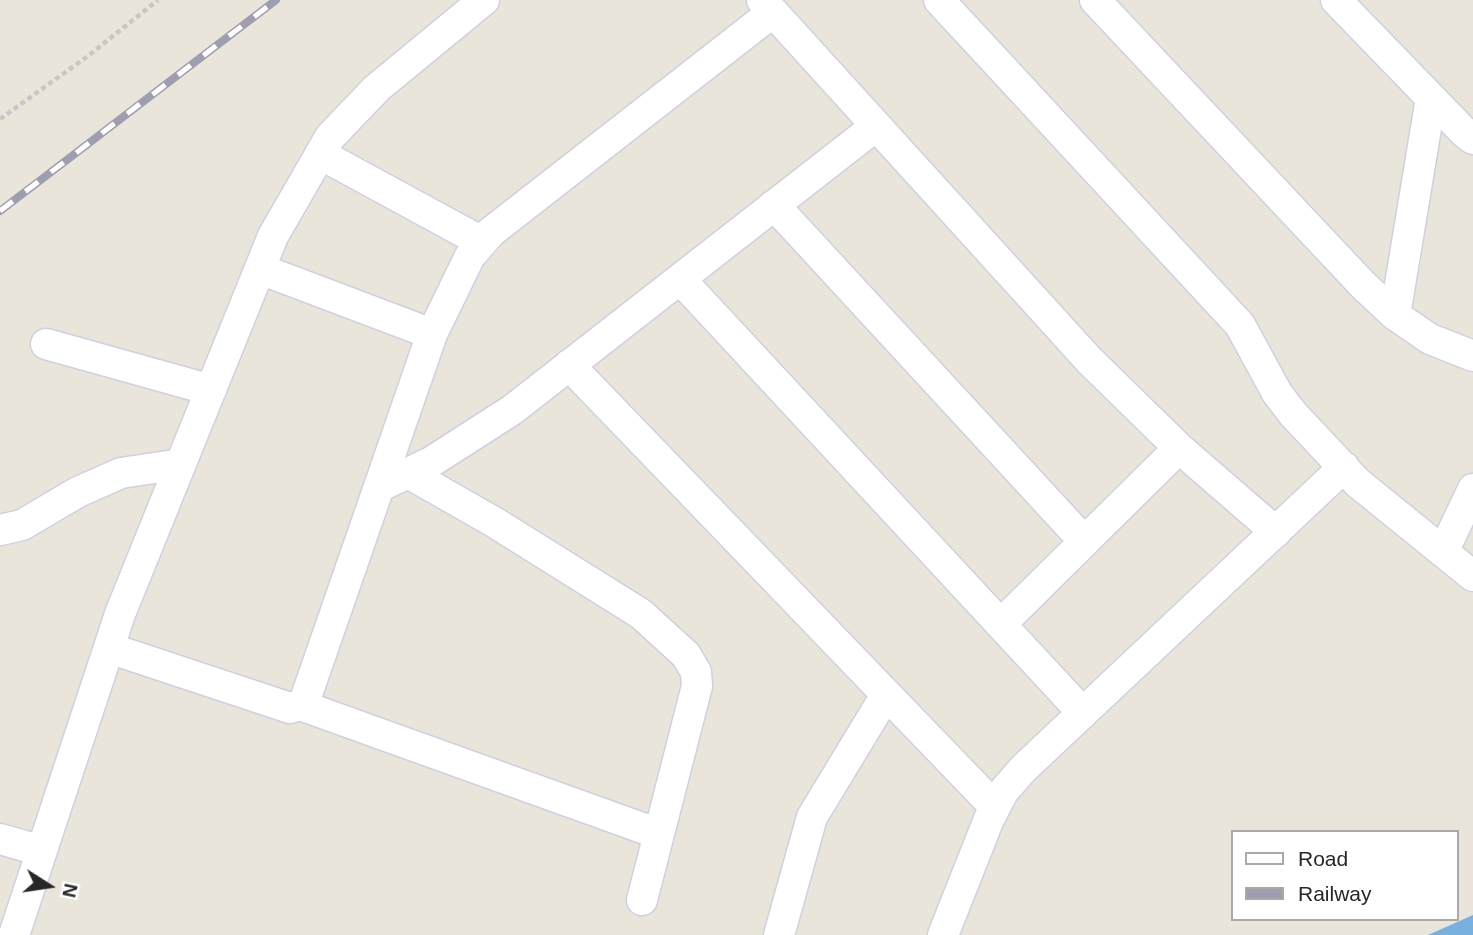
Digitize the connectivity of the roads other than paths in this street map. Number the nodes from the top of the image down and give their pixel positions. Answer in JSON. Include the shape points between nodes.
{"nodes":[{"id":1,"x":484,"y":0,"type":"edge"},
{"id":2,"x":939,"y":0,"type":"edge"},
{"id":3,"x":1094,"y":0,"type":"edge"},
{"id":4,"x":1336,"y":0,"type":"edge"},
{"id":5,"x":767,"y":6,"type":"edge"},
{"id":6,"x":1431,"y":98,"type":"junction"},
{"id":7,"x":876,"y":126,"type":"junction"},
{"id":8,"x":1473,"y":139,"type":"edge"},
{"id":9,"x":320,"y":153,"type":"junction"},
{"id":10,"x":774,"y":205,"type":"junction"},
{"id":11,"x":482,"y":242,"type":"junction"},
{"id":12,"x":260,"y":268,"type":"junction"},
{"id":13,"x":680,"y":279,"type":"junction"},
{"id":14,"x":1395,"y":315,"type":"junction"},
{"id":15,"x":432,"y":334,"type":"junction"},
{"id":16,"x":46,"y":344,"type":"dead end"},
{"id":17,"x":1473,"y":356,"type":"edge"},
{"id":18,"x":569,"y":365,"type":"junction"},
{"id":19,"x":211,"y":390,"type":"junction"},
{"id":20,"x":1179,"y":448,"type":"junction"},
{"id":21,"x":181,"y":464,"type":"junction"},
{"id":22,"x":1345,"y":467,"type":"junction"},
{"id":23,"x":408,"y":473,"type":"junction"},
{"id":24,"x":379,"y":487,"type":"junction"},
{"id":25,"x":1473,"y":489,"type":"edge"},
{"id":26,"x":0,"y":530,"type":"edge"},
{"id":27,"x":1276,"y":532,"type":"junction"},
{"id":28,"x":1084,"y":541,"type":"junction"},
{"id":29,"x":1443,"y":552,"type":"junction"},
{"id":30,"x":1473,"y":576,"type":"edge"},
{"id":31,"x":1001,"y":624,"type":"junction"},
{"id":32,"x":109,"y":648,"type":"junction"},
{"id":33,"x":886,"y":695,"type":"junction"},
{"id":34,"x":300,"y":705,"type":"junction"},
{"id":35,"x":1083,"y":713,"type":"junction"},
{"id":36,"x":995,"y":807,"type":"junction"},
{"id":37,"x":659,"y":834,"type":"junction"},
{"id":38,"x":0,"y":839,"type":"edge"},
{"id":39,"x":42,"y":851,"type":"junction"},
{"id":40,"x":642,"y":900,"type":"dead end"},
{"id":41,"x":14,"y":935,"type":"edge"},
{"id":42,"x":779,"y":935,"type":"edge"},
{"id":43,"x":943,"y":935,"type":"edge"}],
"edges":[{"from":1,"to":9,"type":"street","via":[[377,88]]},
{"from":2,"to":22,"type":"street","via":[[1240,325],[1277,393]]},
{"from":3,"to":14,"type":"street"},
{"from":4,"to":6,"type":"street"},
{"from":5,"to":7,"type":"street"},
{"from":5,"to":11,"type":"street"},
{"from":6,"to":8,"type":"street"},
{"from":6,"to":14,"type":"street"},
{"from":7,"to":10,"type":"street"},
{"from":7,"to":20,"type":"street","via":[[1089,360]]},
{"from":9,"to":11,"type":"street"},
{"from":9,"to":12,"type":"street"},
{"from":10,"to":13,"type":"street"},
{"from":10,"to":28,"type":"street"},
{"from":11,"to":15,"type":"street","via":[[470,256]]},
{"from":12,"to":15,"type":"street"},
{"from":12,"to":19,"type":"street"},
{"from":13,"to":18,"type":"street"},
{"from":13,"to":31,"type":"street"},
{"from":14,"to":17,"type":"street","via":[[1430,339]]},
{"from":15,"to":24,"type":"street"},
{"from":16,"to":19,"type":"street"},
{"from":18,"to":23,"type":"street","via":[[512,410]]},
{"from":18,"to":33,"type":"street"},
{"from":19,"to":21,"type":"street"},
{"from":20,"to":27,"type":"street"},
{"from":20,"to":28,"type":"street"},
{"from":21,"to":26,"type":"street","via":[[121,473],[78,492],[22,526]]},
{"from":21,"to":32,"type":"street"},
{"from":22,"to":27,"type":"street"},
{"from":22,"to":29,"type":"street"},
{"from":23,"to":24,"type":"street"},
{"from":23,"to":37,"type":"street","via":[[641,614],[686,655],[696,672],[697,686]]},
{"from":24,"to":34,"type":"street"},
{"from":25,"to":29,"type":"street"},
{"from":27,"to":35,"type":"street"},
{"from":28,"to":31,"type":"street"},
{"from":29,"to":30,"type":"street"},
{"from":31,"to":35,"type":"street"},
{"from":32,"to":34,"type":"street","via":[[290,708]]},
{"from":32,"to":39,"type":"street"},
{"from":33,"to":36,"type":"street"},
{"from":33,"to":42,"type":"street","via":[[812,817]]},
{"from":34,"to":37,"type":"street"},
{"from":35,"to":36,"type":"street","via":[[1023,769]]},
{"from":36,"to":43,"type":"street"},
{"from":37,"to":40,"type":"street"},
{"from":38,"to":39,"type":"street"},
{"from":39,"to":41,"type":"street"}]}
